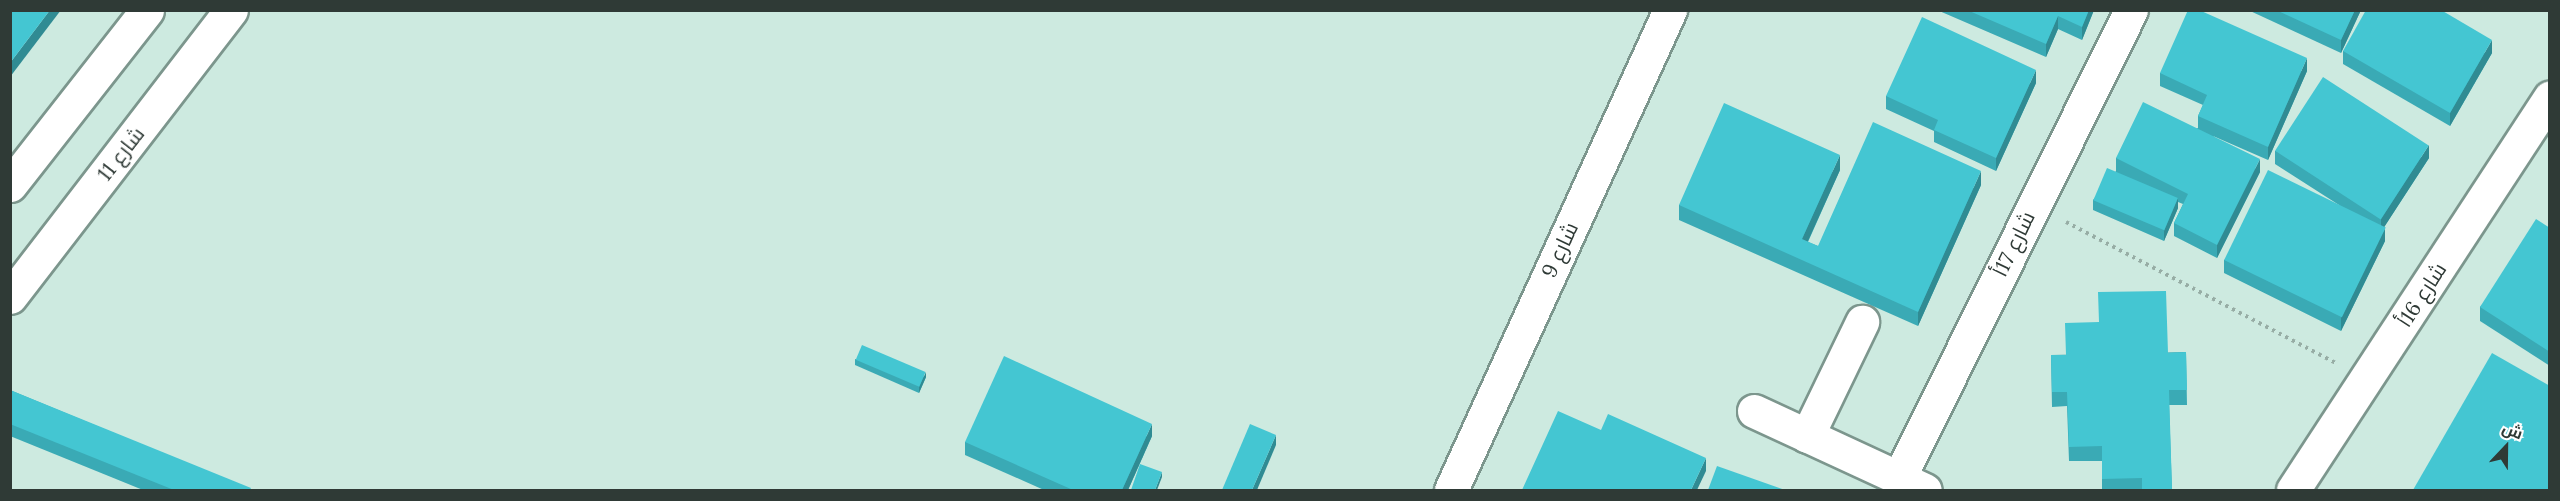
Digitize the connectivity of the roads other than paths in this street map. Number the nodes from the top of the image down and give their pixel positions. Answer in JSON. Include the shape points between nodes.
{"nodes":[{"id":1,"x":147,"y":10,"type":"edge"},
{"id":2,"x":231,"y":10,"type":"edge"},
{"id":3,"x":1670,"y":10,"type":"edge"},
{"id":4,"x":2131,"y":10,"type":"edge"},
{"id":5,"x":2550,"y":98,"type":"edge"},
{"id":6,"x":10,"y":185,"type":"edge"},
{"id":7,"x":10,"y":297,"type":"edge"},
{"id":8,"x":1862,"y":322,"type":"dead end"},
{"id":9,"x":1755,"y":411,"type":"dead end"},
{"id":10,"x":1807,"y":436,"type":"junction"},
{"id":11,"x":1912,"y":484,"type":"edge"},
{"id":12,"x":1451,"y":490,"type":"edge"},
{"id":13,"x":2292,"y":490,"type":"edge"}],
"edges":[{"from":1,"to":6,"type":"street"},
{"from":2,"to":7,"type":"street","name":"شارع 11"},
{"from":3,"to":12,"type":"street","name":"شارع 9"},
{"from":4,"to":11,"type":"street","name":"شارع 17أ","via":[[2034,204]]},
{"from":5,"to":13,"type":"street","name":"شارع 16أ","via":[[2368,380]]},
{"from":8,"to":10,"type":"street"},
{"from":9,"to":10,"type":"street"},
{"from":10,"to":11,"type":"street"}]}
